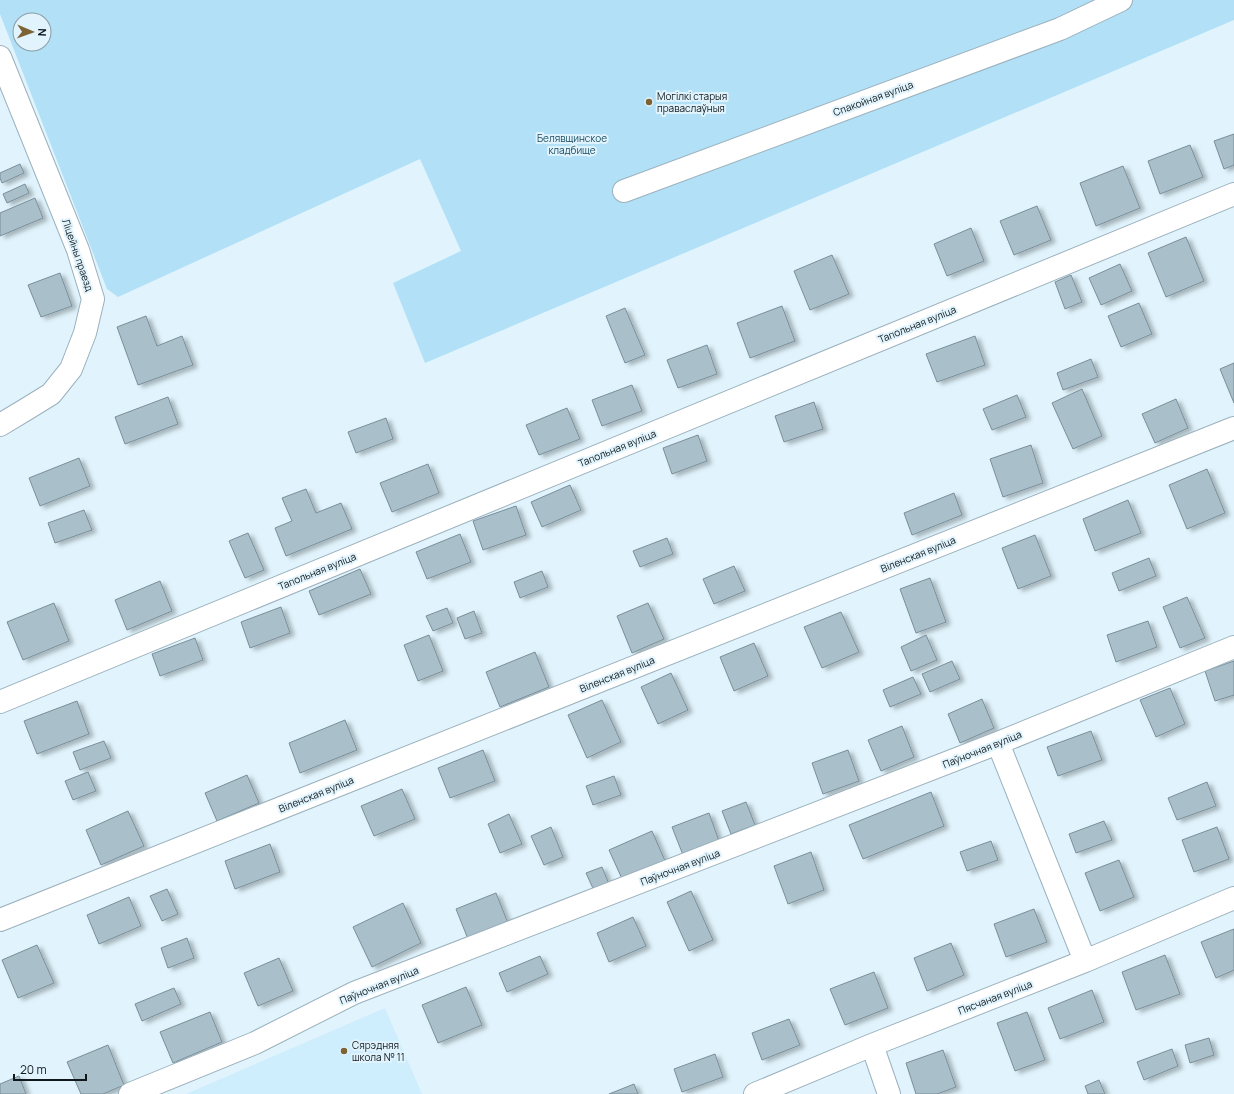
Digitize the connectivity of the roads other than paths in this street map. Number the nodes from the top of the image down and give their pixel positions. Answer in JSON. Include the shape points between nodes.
{"nodes":[{"id":1,"x":1121,"y":0,"type":"edge"},
{"id":2,"x":0,"y":57,"type":"edge"},
{"id":3,"x":624,"y":191,"type":"dead end"},
{"id":4,"x":1234,"y":194,"type":"edge"},
{"id":5,"x":0,"y":424,"type":"edge"},
{"id":6,"x":1234,"y":428,"type":"edge"},
{"id":7,"x":1234,"y":647,"type":"edge"},
{"id":8,"x":0,"y":702,"type":"edge"},
{"id":9,"x":998,"y":744,"type":"junction"},
{"id":10,"x":1234,"y":898,"type":"edge"},
{"id":11,"x":0,"y":920,"type":"edge"},
{"id":12,"x":1085,"y":961,"type":"junction"},
{"id":13,"x":872,"y":1045,"type":"junction"},
{"id":14,"x":130,"y":1094,"type":"edge"},
{"id":15,"x":755,"y":1094,"type":"edge"},
{"id":16,"x":889,"y":1094,"type":"edge"}],
"edges":[{"from":1,"to":3,"type":"street","name":"Спакойная вуліца","via":[[1060,29]]},
{"from":2,"to":5,"type":"street","name":"Ліцейны праезд","via":[[78,250],[93,299],[85,333],[71,369],[51,394]]},
{"from":4,"to":8,"type":"street","name":"Тапольная вуліца"},
{"from":6,"to":11,"type":"street","name":"Віленская вуліца"},
{"from":7,"to":9,"type":"street","name":"Паўночная вуліца"},
{"from":9,"to":12,"type":"street"},
{"from":9,"to":14,"type":"street","name":"Паўночная вуліца","via":[[354,993],[255,1043]]},
{"from":10,"to":12,"type":"street","name":"Пясчаная вуліца"},
{"from":12,"to":13,"type":"street","name":"Пясчаная вуліца"},
{"from":13,"to":15,"type":"street","name":"Пясчаная вуліца"},
{"from":13,"to":16,"type":"street"}]}
